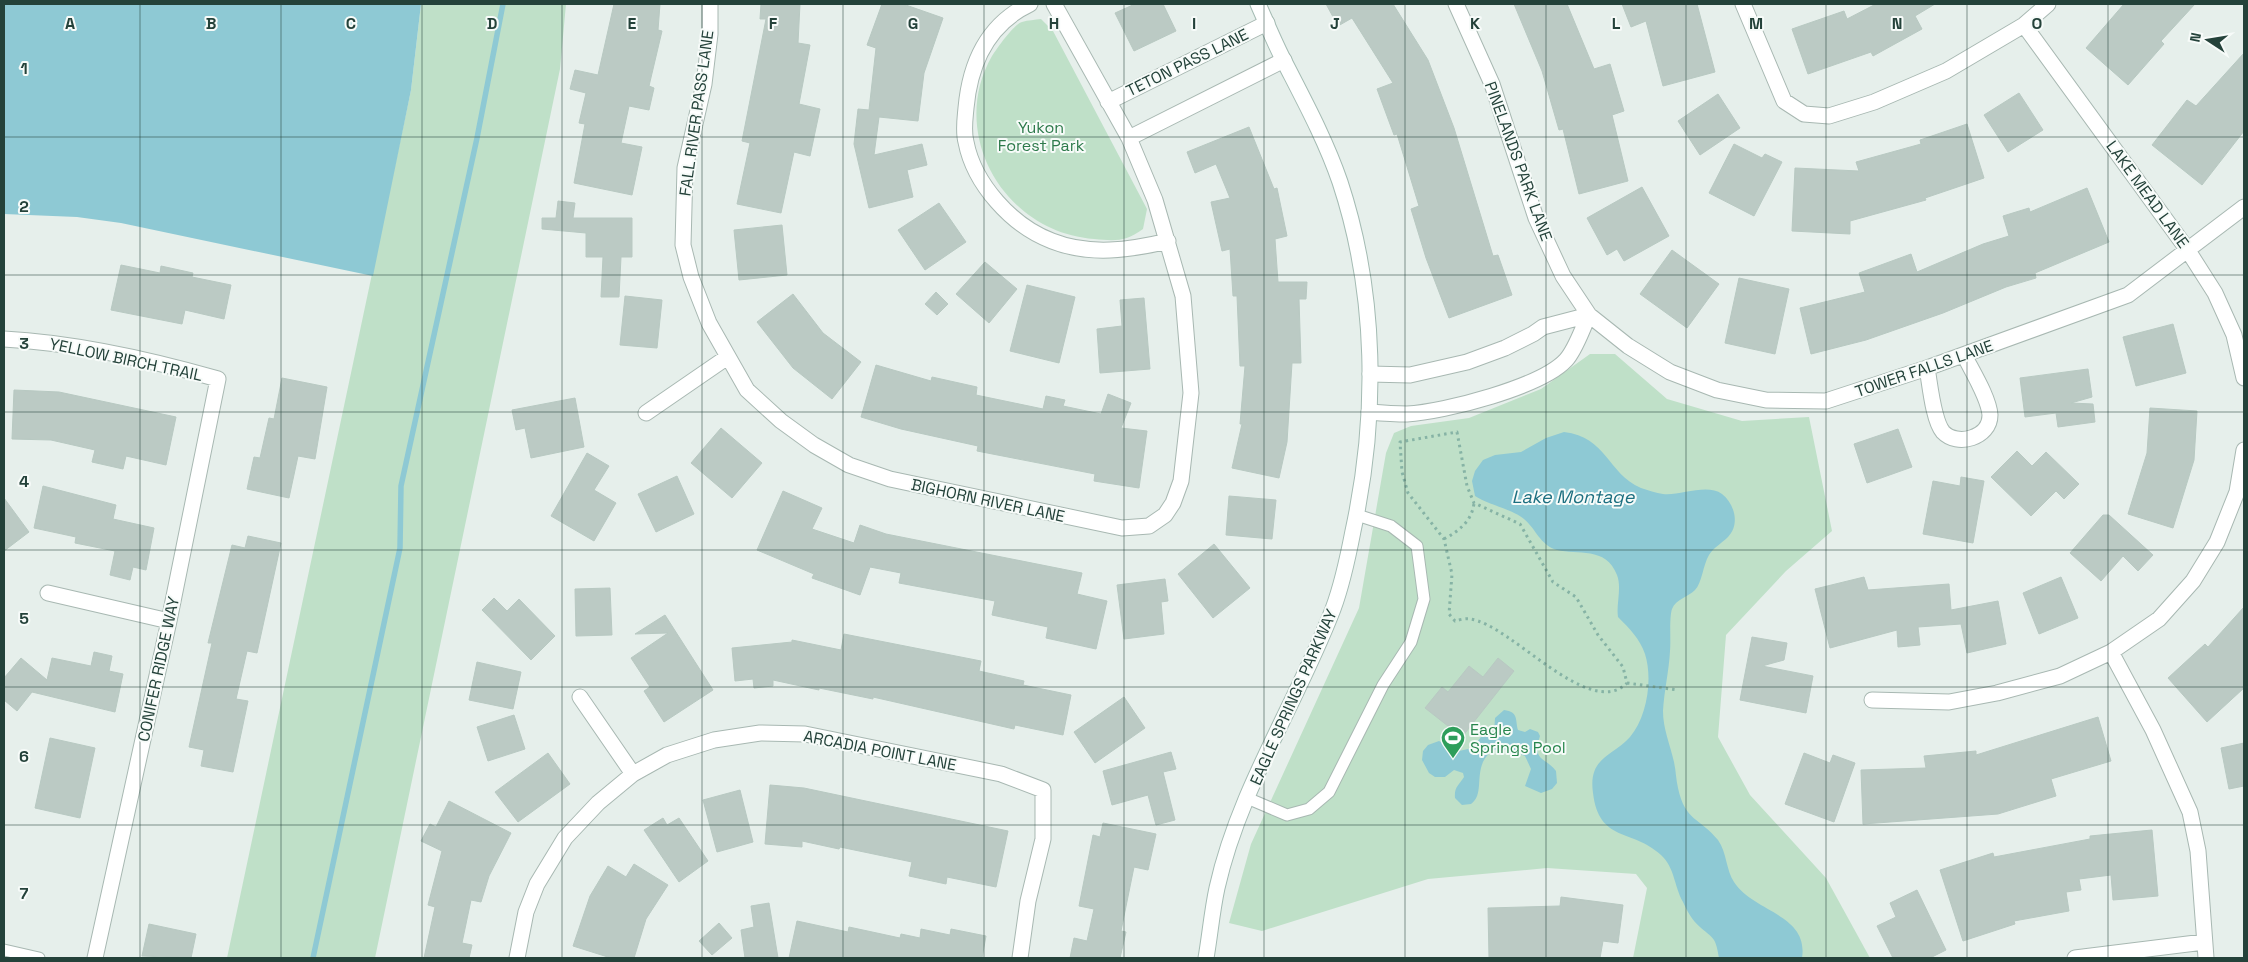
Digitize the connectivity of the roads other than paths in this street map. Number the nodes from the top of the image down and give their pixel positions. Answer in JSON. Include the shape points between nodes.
{"nodes":[{"id":1,"x":710,"y":4,"type":"edge"},
{"id":2,"x":1030,"y":4,"type":"edge"},
{"id":3,"x":1054,"y":4,"type":"edge"},
{"id":4,"x":1258,"y":4,"type":"edge"},
{"id":5,"x":1456,"y":4,"type":"edge"},
{"id":6,"x":1743,"y":4,"type":"edge"},
{"id":7,"x":2048,"y":4,"type":"edge"},
{"id":8,"x":1267,"y":23,"type":"junction"},
{"id":9,"x":2024,"y":25,"type":"junction"},
{"id":10,"x":1284,"y":60,"type":"junction"},
{"id":11,"x":1108,"y":102,"type":"junction"},
{"id":12,"x":1129,"y":138,"type":"junction"},
{"id":13,"x":2244,"y":207,"type":"edge"},
{"id":14,"x":1168,"y":241,"type":"junction"},
{"id":15,"x":2188,"y":248,"type":"junction"},
{"id":16,"x":1589,"y":315,"type":"junction"},
{"id":17,"x":4,"y":339,"type":"edge"},
{"id":18,"x":1964,"y":354,"type":"junction"},
{"id":19,"x":726,"y":358,"type":"junction"},
{"id":20,"x":1927,"y":368,"type":"junction"},
{"id":21,"x":1370,"y":374,"type":"junction"},
{"id":22,"x":2244,"y":378,"type":"edge"},
{"id":23,"x":218,"y":379,"type":"joint"},
{"id":24,"x":1369,"y":412,"type":"junction"},
{"id":25,"x":646,"y":413,"type":"dead end"},
{"id":26,"x":814,"y":445,"type":"joint"},
{"id":27,"x":2244,"y":450,"type":"edge"},
{"id":28,"x":1357,"y":514,"type":"junction"},
{"id":29,"x":48,"y":593,"type":"dead end"},
{"id":30,"x":169,"y":621,"type":"junction"},
{"id":31,"x":2111,"y":652,"type":"junction"},
{"id":32,"x":580,"y":697,"type":"dead end"},
{"id":33,"x":1872,"y":700,"type":"dead end"},
{"id":34,"x":633,"y":774,"type":"junction"},
{"id":35,"x":1247,"y":798,"type":"junction"},
{"id":36,"x":2204,"y":942,"type":"junction"},
{"id":37,"x":4,"y":950,"type":"edge"},
{"id":38,"x":39,"y":958,"type":"edge"},
{"id":39,"x":94,"y":958,"type":"edge"},
{"id":40,"x":517,"y":958,"type":"edge"},
{"id":41,"x":1020,"y":958,"type":"edge"},
{"id":42,"x":1206,"y":958,"type":"edge"},
{"id":43,"x":2075,"y":958,"type":"edge"},
{"id":44,"x":2206,"y":958,"type":"edge"}],
"edges":[{"from":1,"to":19,"type":"street","name":"FALL RIVER PASS LANE","via":[[704,84],[685,168],[683,245],[708,324]]},
{"from":2,"to":14,"type":"street","via":[[1011,13],[987,41],[974,63],[967,89],[966,141],[974,165],[990,194],[1032,231],[1052,241],[1100,251]]},
{"from":3,"to":11,"type":"street"},
{"from":4,"to":8,"type":"street","name":"EAGLE SPRINGS PARKWAY"},
{"from":5,"to":16,"type":"street","name":"PINELANDS PARK LANE","via":[[1492,84],[1536,218],[1563,276]]},
{"from":6,"to":9,"type":"street","via":[[1784,101],[1804,114],[1829,116],[1874,102],[1946,72]]},
{"from":7,"to":9,"type":"street"},
{"from":8,"to":10,"type":"street","name":"EAGLE SPRINGS PARKWAY"},
{"from":8,"to":11,"type":"street","name":"TETON PASS LANE"},
{"from":9,"to":15,"type":"street","name":"LAKE MEAD LANE"},
{"from":10,"to":12,"type":"street"},
{"from":10,"to":21,"type":"street","name":"EAGLE SPRINGS PARKWAY","via":[[1313,116],[1340,180],[1356,235],[1369,323]]},
{"from":11,"to":12,"type":"street"},
{"from":12,"to":14,"type":"street"},
{"from":13,"to":15,"type":"street","name":"TOWER FALLS LANE"},
{"from":14,"to":26,"type":"street","name":"BIGHORN RIVER LANE","via":[[1183,296],[1191,393],[1181,481],[1165,515],[1149,526],[1122,528],[890,479],[849,465]]},
{"from":15,"to":18,"type":"street","name":"TOWER FALLS LANE","via":[[2128,295]]},
{"from":15,"to":22,"type":"street","name":"LAKE MEAD LANE","via":[[2216,293],[2234,335]]},
{"from":16,"to":20,"type":"street","name":"TOWER FALLS LANE","via":[[1628,346],[1670,372],[1717,390],[1766,400],[1826,401]]},
{"from":16,"to":21,"type":"street","via":[[1543,326],[1505,348],[1467,362],[1410,375]]},
{"from":16,"to":24,"type":"street","via":[[1567,359],[1555,369],[1521,385],[1477,401],[1443,408],[1408,414]]},
{"from":17,"to":23,"type":"street","name":"YELLOW BIRCH TRAIL","via":[[40,341],[119,354]]},
{"from":18,"to":20,"type":"street","name":"TOWER FALLS LANE"},
{"from":18,"to":20,"type":"street","via":[[1990,417],[1985,429],[1966,440],[1943,432]]},
{"from":19,"to":25,"type":"street"},
{"from":19,"to":26,"type":"street","name":"FALL RIVER PASS LANE","via":[[747,390]]},
{"from":21,"to":24,"type":"street","name":"EAGLE SPRINGS PARKWAY"},
{"from":23,"to":30,"type":"street","name":"CONIFER RIDGE WAY"},
{"from":24,"to":28,"type":"street","name":"EAGLE SPRINGS PARKWAY"},
{"from":27,"to":31,"type":"street","via":[[2237,492],[2217,542],[2193,581],[2159,619]]},
{"from":28,"to":35,"type":"street","name":"EAGLE SPRINGS PARKWAY","via":[[1334,607]]},
{"from":28,"to":35,"type":"lane","via":[[1391,526],[1417,546],[1424,599],[1412,642],[1383,685],[1329,792],[1309,809],[1287,815]]},
{"from":29,"to":30,"type":"street"},
{"from":30,"to":39,"type":"street","name":"CONIFER RIDGE WAY"},
{"from":31,"to":33,"type":"street","via":[[2060,676],[1997,693],[1949,702]]},
{"from":31,"to":36,"type":"street","via":[[2153,730],[2190,812],[2198,851]]},
{"from":32,"to":34,"type":"street"},
{"from":34,"to":40,"type":"street","name":"ARCADIA POINT LANE","via":[[565,838],[550,861],[526,912]]},
{"from":34,"to":41,"type":"street","name":"ARCADIA POINT LANE","via":[[667,755],[714,740],[760,733],[805,734],[1001,774],[1043,790],[1043,839],[1028,901]]},
{"from":35,"to":42,"type":"street","name":"EAGLE SPRINGS PARKWAY","via":[[1217,888]]},
{"from":36,"to":43,"type":"street"},
{"from":36,"to":44,"type":"street"},
{"from":37,"to":38,"type":"lane"}]}
